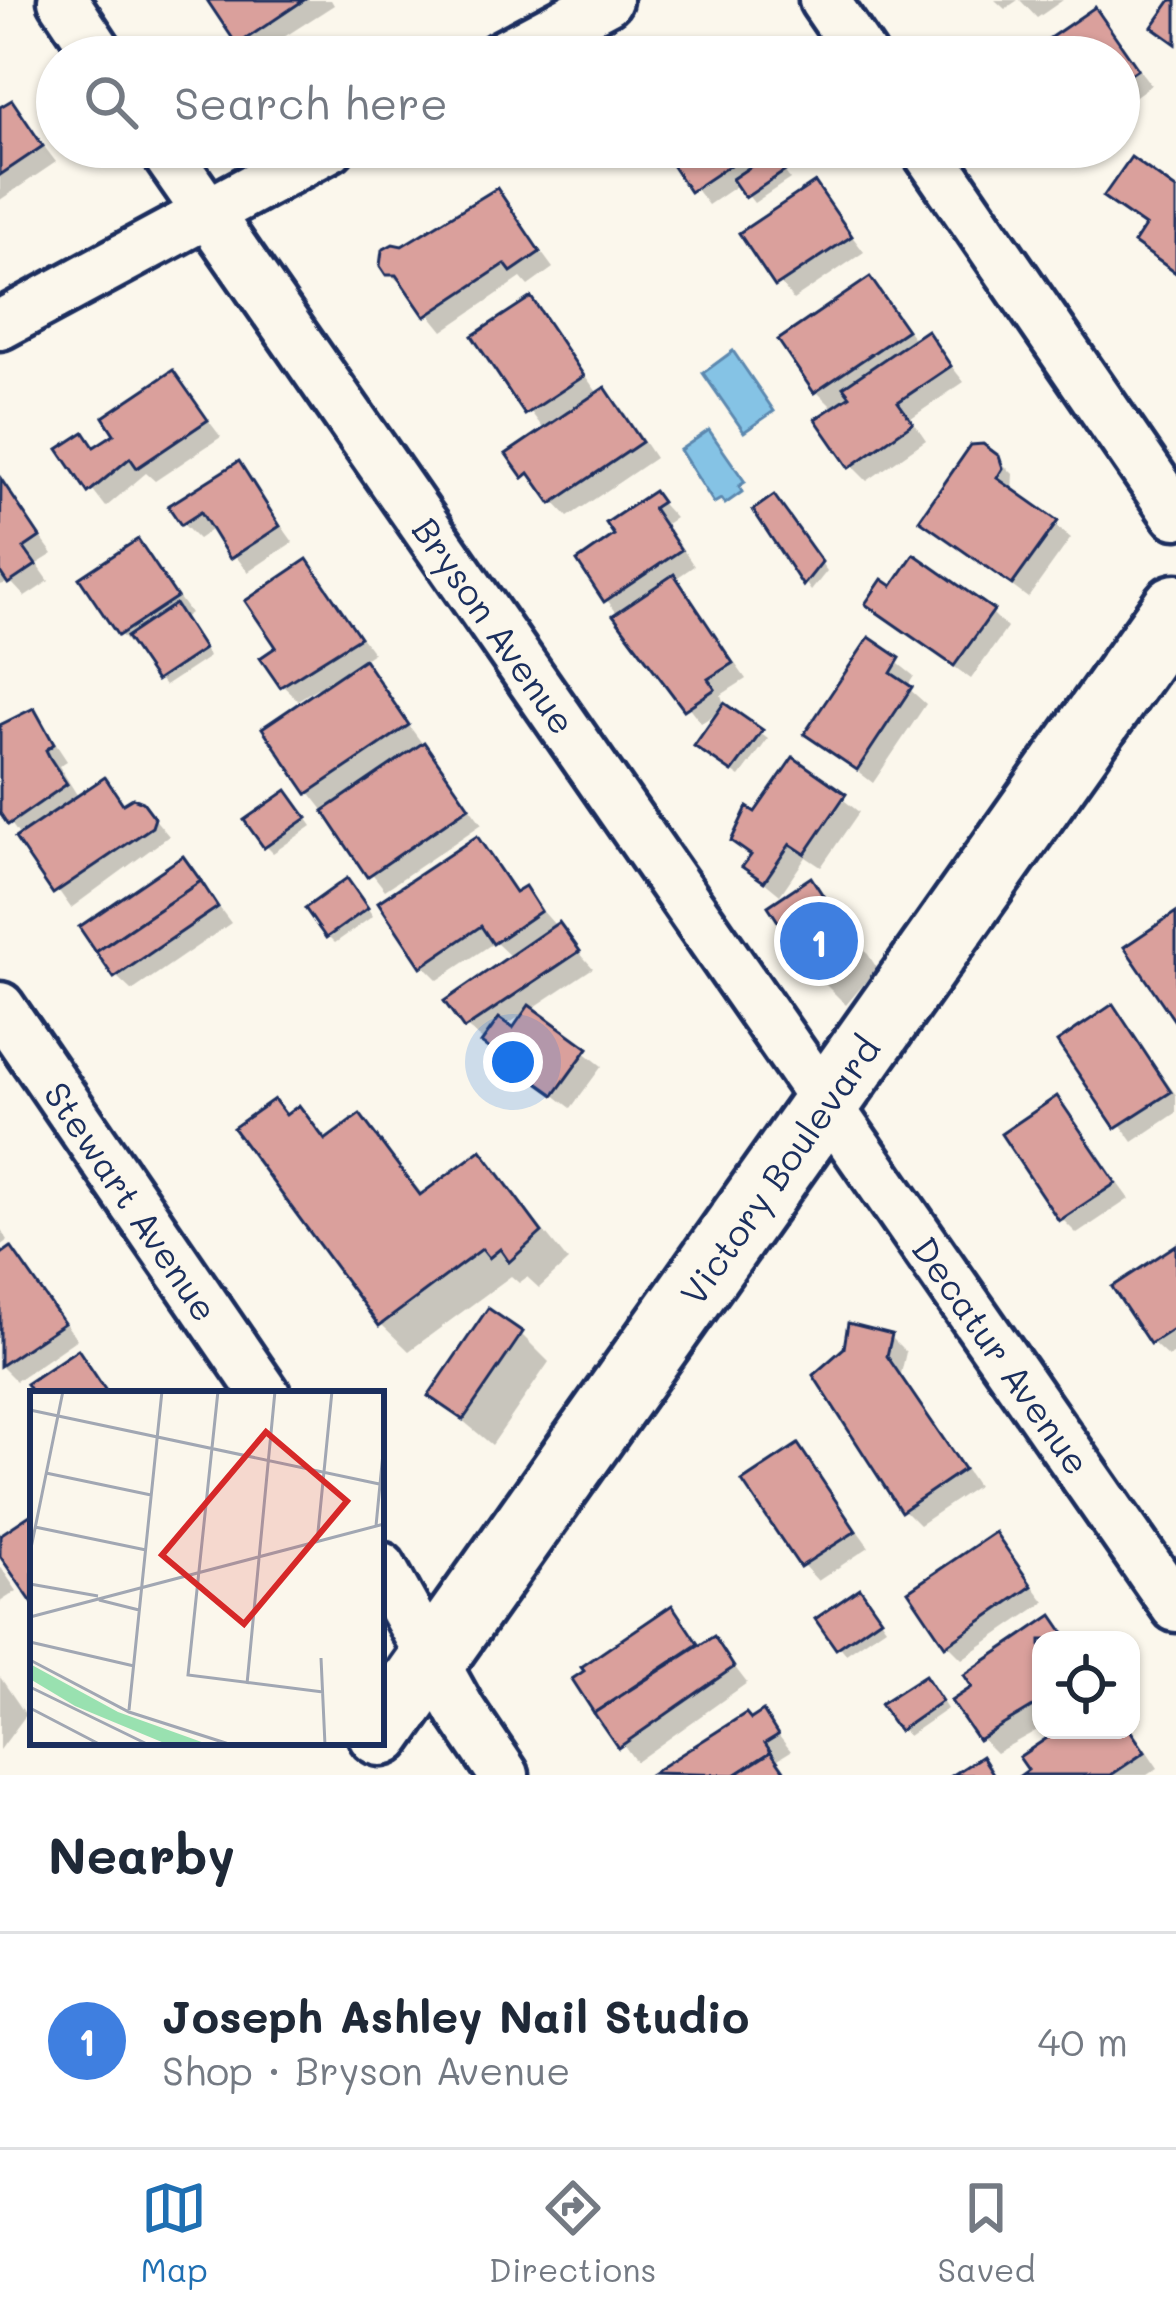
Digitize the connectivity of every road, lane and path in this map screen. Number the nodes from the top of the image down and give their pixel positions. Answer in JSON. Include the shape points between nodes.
{"nodes":[{"id":1,"x":63,"y":0,"type":"edge"},
{"id":2,"x":608,"y":0,"type":"edge"},
{"id":3,"x":824,"y":0,"type":"edge"},
{"id":4,"x":87,"y":36,"type":"edge"},
{"id":5,"x":540,"y":36,"type":"edge"},
{"id":6,"x":849,"y":36,"type":"edge"},
{"id":7,"x":177,"y":168,"type":"edge"},
{"id":8,"x":290,"y":168,"type":"edge"},
{"id":9,"x":938,"y":168,"type":"edge"},
{"id":10,"x":207,"y":212,"type":"junction"},
{"id":11,"x":0,"y":325,"type":"edge"},
{"id":12,"x":1176,"y":514,"type":"edge"},
{"id":13,"x":1176,"y":608,"type":"edge"},
{"id":14,"x":0,"y":1007,"type":"edge"},
{"id":15,"x":827,"y":1102,"type":"junction"},
{"id":16,"x":263,"y":1391,"type":"edge"},
{"id":17,"x":384,"y":1572,"type":"edge"},
{"id":18,"x":1176,"y":1607,"type":"edge"},
{"id":19,"x":432,"y":1660,"type":"junction"},
{"id":20,"x":384,"y":1728,"type":"edge"},
{"id":21,"x":372,"y":1745,"type":"edge"},
{"id":22,"x":350,"y":1775,"type":"edge"},
{"id":23,"x":504,"y":1775,"type":"edge"}],
"edges":[{"from":1,"to":4,"type":"street"},
{"from":2,"to":5,"type":"street"},
{"from":3,"to":6,"type":"street"},
{"from":7,"to":10,"type":"street","name":"Bryson Avenue"},
{"from":8,"to":10,"type":"street"},
{"from":9,"to":12,"type":"street"},
{"from":10,"to":11,"type":"street"},
{"from":10,"to":15,"type":"street","name":"Bryson Avenue"},
{"from":13,"to":15,"type":"main road","name":"Victory Boulevard"},
{"from":14,"to":16,"type":"street","name":"Stewart Avenue"},
{"from":15,"to":18,"type":"street","name":"Decatur Avenue"},
{"from":15,"to":19,"type":"main road","name":"Victory Boulevard"},
{"from":17,"to":19,"type":"street"},
{"from":19,"to":20,"type":"main road","name":"Victory Boulevard"},
{"from":19,"to":23,"type":"street"},
{"from":21,"to":22,"type":"main road"}]}
